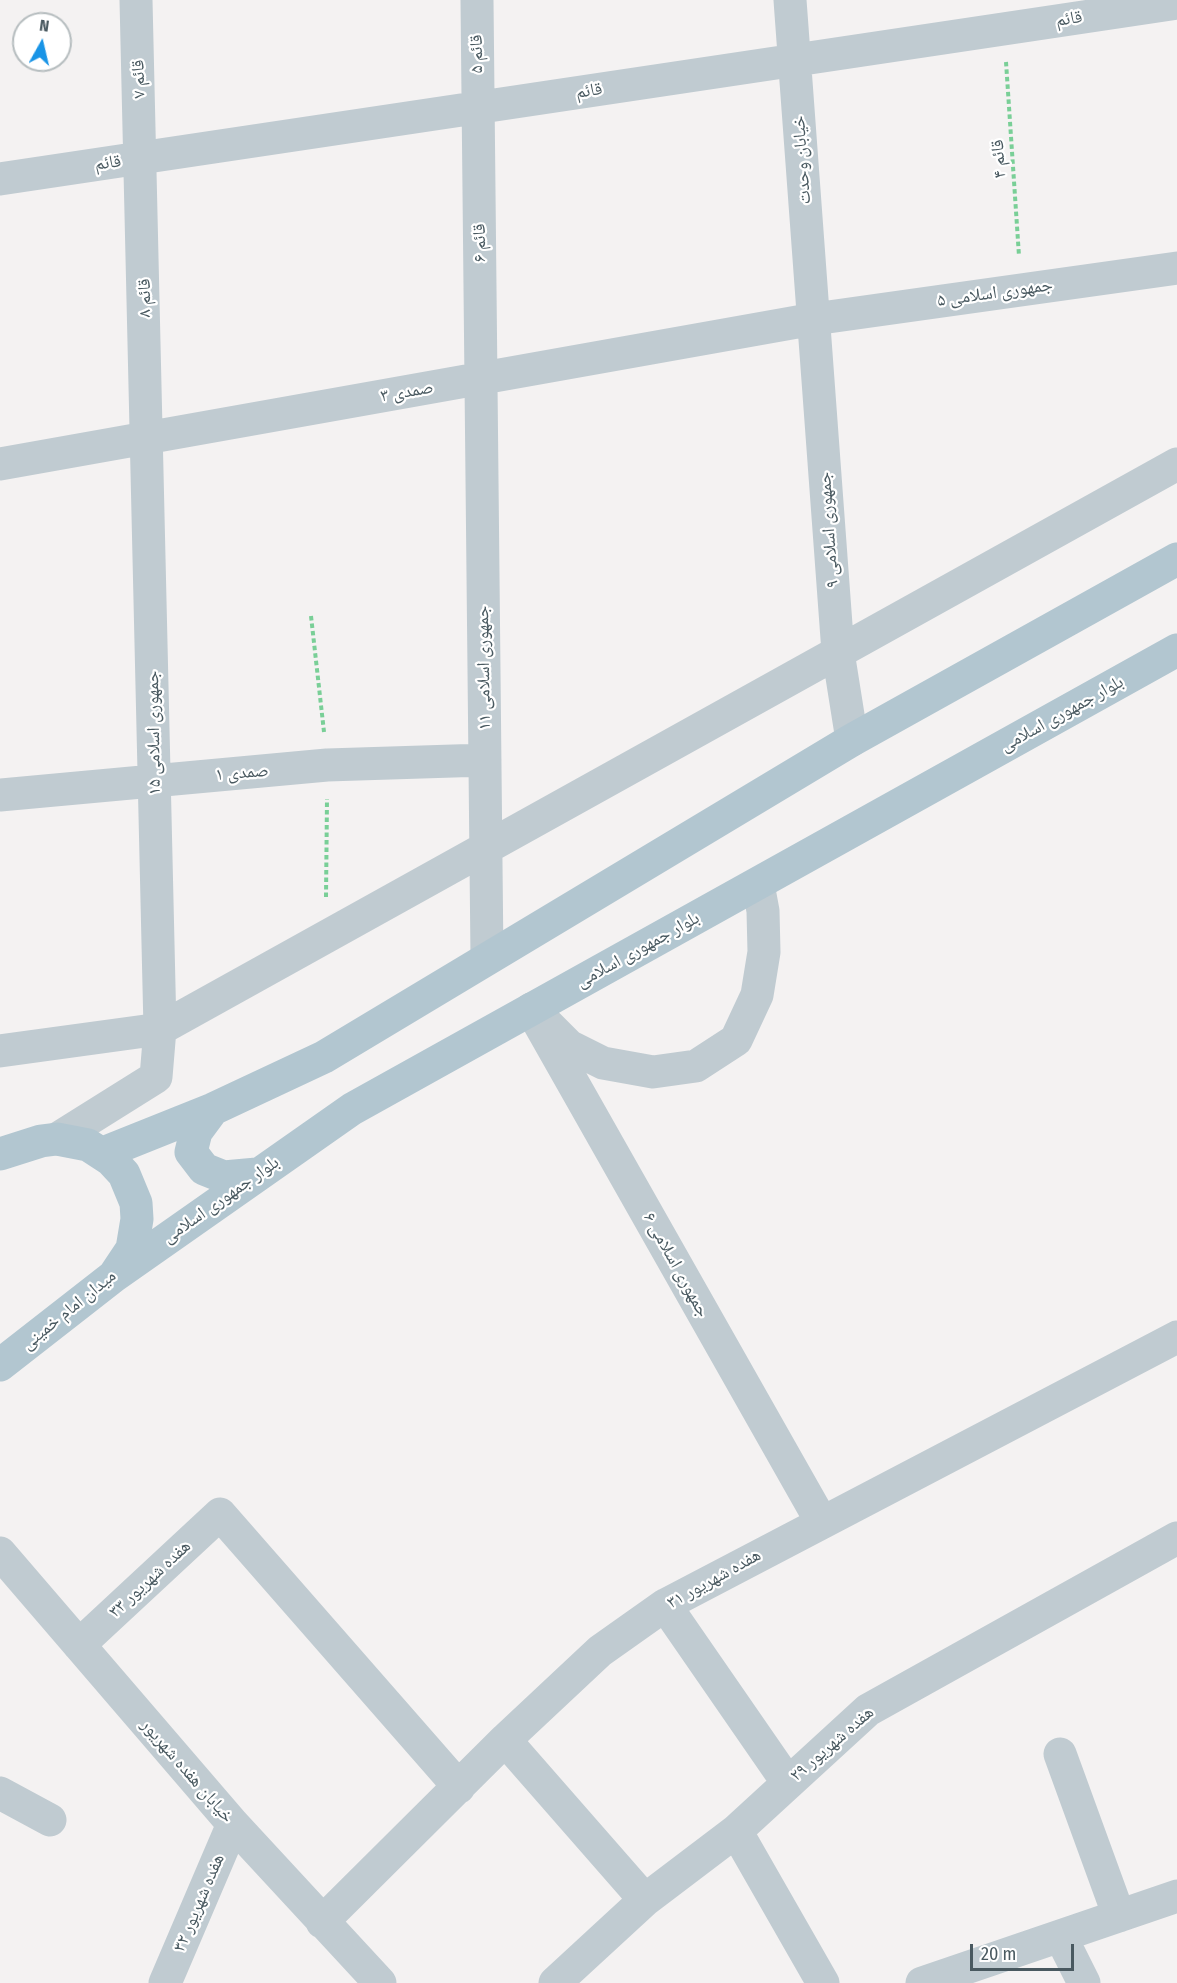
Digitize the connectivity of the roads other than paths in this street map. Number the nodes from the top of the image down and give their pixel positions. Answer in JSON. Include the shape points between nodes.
{"nodes":[{"id":1,"x":136,"y":0,"type":"edge"},
{"id":2,"x":477,"y":0,"type":"edge"},
{"id":3,"x":790,"y":0,"type":"edge"},
{"id":4,"x":1177,"y":3,"type":"edge"},
{"id":5,"x":794,"y":60,"type":"junction"},
{"id":6,"x":478,"y":108,"type":"junction"},
{"id":7,"x":142,"y":158,"type":"junction"},
{"id":8,"x":0,"y":179,"type":"edge"},
{"id":9,"x":1177,"y":268,"type":"edge"},
{"id":10,"x":814,"y":319,"type":"junction"},
{"id":11,"x":481,"y":378,"type":"junction"},
{"id":12,"x":148,"y":438,"type":"junction"},
{"id":13,"x":0,"y":464,"type":"edge"},
{"id":14,"x":1177,"y":464,"type":"edge"},
{"id":15,"x":1177,"y":558,"type":"edge"},
{"id":16,"x":1177,"y":650,"type":"edge"},
{"id":17,"x":838,"y":652,"type":"junction"},
{"id":18,"x":852,"y":740,"type":"junction"},
{"id":19,"x":485,"y":760,"type":"junction"},
{"id":20,"x":155,"y":780,"type":"junction"},
{"id":21,"x":0,"y":795,"type":"edge"},
{"id":22,"x":486,"y":846,"type":"junction"},
{"id":23,"x":758,"y":884,"type":"junction"},
{"id":24,"x":487,"y":958,"type":"junction"},
{"id":25,"x":531,"y":1009,"type":"junction"},
{"id":26,"x":160,"y":1029,"type":"junction"},
{"id":27,"x":0,"y":1051,"type":"edge"},
{"id":28,"x":213,"y":1110,"type":"junction"},
{"id":29,"x":49,"y":1140,"type":"junction"},
{"id":30,"x":0,"y":1142,"type":"edge"},
{"id":31,"x":0,"y":1154,"type":"edge"},
{"id":32,"x":103,"y":1154,"type":"junction"},
{"id":33,"x":257,"y":1174,"type":"junction"},
{"id":34,"x":114,"y":1276,"type":"junction"},
{"id":35,"x":1177,"y":1337,"type":"edge"},
{"id":36,"x":0,"y":1365,"type":"edge"},
{"id":37,"x":821,"y":1521,"type":"junction"},
{"id":38,"x":1177,"y":1538,"type":"edge"},
{"id":39,"x":0,"y":1553,"type":"edge"},
{"id":40,"x":665,"y":1605,"type":"junction"},
{"id":41,"x":79,"y":1645,"type":"junction"},
{"id":42,"x":505,"y":1740,"type":"junction"},
{"id":43,"x":1060,"y":1754,"type":"dead end"},
{"id":44,"x":788,"y":1783,"type":"junction"},
{"id":45,"x":459,"y":1787,"type":"junction"},
{"id":46,"x":0,"y":1793,"type":"edge"},
{"id":47,"x":50,"y":1820,"type":"dead end"},
{"id":48,"x":233,"y":1824,"type":"junction"},
{"id":49,"x":736,"y":1831,"type":"junction"},
{"id":50,"x":1177,"y":1896,"type":"edge"},
{"id":51,"x":645,"y":1900,"type":"junction"},
{"id":52,"x":1119,"y":1917,"type":"junction"},
{"id":53,"x":322,"y":1922,"type":"junction"},
{"id":54,"x":1061,"y":1937,"type":"junction"},
{"id":55,"x":165,"y":1983,"type":"edge"},
{"id":56,"x":380,"y":1983,"type":"edge"},
{"id":57,"x":555,"y":1983,"type":"edge"},
{"id":58,"x":823,"y":1983,"type":"edge"},
{"id":59,"x":922,"y":1983,"type":"edge"},
{"id":60,"x":1084,"y":1983,"type":"edge"}],
"edges":[{"from":1,"to":7,"type":"street","name":"قائم ۷"},
{"from":2,"to":6,"type":"street","name":"قائم ۵"},
{"from":3,"to":5,"type":"street","name":"خیابان وحدت"},
{"from":4,"to":5,"type":"street","name":"قائم"},
{"from":5,"to":6,"type":"street","name":"قائم"},
{"from":5,"to":10,"type":"street","name":"خیابان وحدت"},
{"from":6,"to":7,"type":"street","name":"قائم"},
{"from":6,"to":11,"type":"street","name":"قائم ۶"},
{"from":7,"to":8,"type":"street","name":"قائم"},
{"from":7,"to":12,"type":"street","name":"قائم ۸"},
{"from":9,"to":10,"type":"street","name":"جمهوری اسلامی ۵"},
{"from":10,"to":11,"type":"street","name":"صمدی ۳"},
{"from":10,"to":17,"type":"street","name":"جمهوری اسلامی ۹"},
{"from":11,"to":12,"type":"street","name":"صمدی ۳"},
{"from":11,"to":19,"type":"street","name":"جمهوری اسلامی ۱۱"},
{"from":12,"to":13,"type":"street","name":"صمدی ۳"},
{"from":12,"to":20,"type":"street","name":"جمهوری اسلامی ۱۵"},
{"from":14,"to":17,"type":"street"},
{"from":15,"to":18,"type":"main road"},
{"from":16,"to":23,"type":"main road","name":"بلوار جمهوری اسلامی"},
{"from":17,"to":18,"type":"street","name":"جمهوری اسلامی ۹"},
{"from":17,"to":22,"type":"street"},
{"from":18,"to":24,"type":"main road"},
{"from":19,"to":20,"type":"street","name":"صمدی ۱","via":[[327,765]]},
{"from":19,"to":22,"type":"street","name":"جمهوری اسلامی ۱۱"},
{"from":20,"to":21,"type":"street","name":"صمدی ۱"},
{"from":20,"to":26,"type":"street","name":"جمهوری اسلامی ۱۵"},
{"from":22,"to":24,"type":"street","name":"جمهوری اسلامی ۱۱"},
{"from":22,"to":26,"type":"street"},
{"from":23,"to":25,"type":"main road","name":"بلوار جمهوری اسلامی"},
{"from":23,"to":25,"type":"street","via":[[764,952],[758,995],[736,1040],[696,1066],[653,1072],[603,1063],[569,1046]]},
{"from":24,"to":28,"type":"main road","via":[[324,1058]]},
{"from":25,"to":33,"type":"main road","name":"بلوار جمهوری اسلامی","via":[[352,1109]]},
{"from":25,"to":37,"type":"street","name":"جمهوری اسلامی ۶"},
{"from":26,"to":27,"type":"street"},
{"from":26,"to":29,"type":"street","name":"جمهوری اسلامی ۱۵","via":[[156,1077]]},
{"from":28,"to":32,"type":"main road"},
{"from":28,"to":33,"type":"main road","via":[[196,1132],[191,1152],[204,1169],[224,1178]]},
{"from":29,"to":30,"type":"main road"},
{"from":29,"to":31,"type":"main road","name":"میدان امام خمینی"},
{"from":29,"to":32,"type":"main road","name":"میدان امام خمینی","via":[[88,1145]]},
{"from":32,"to":34,"type":"main road","name":"میدان امام خمینی","via":[[124,1174],[136,1203],[132,1250]]},
{"from":33,"to":34,"type":"main road","name":"بلوار جمهوری اسلامی"},
{"from":34,"to":36,"type":"main road","name":"میدان امام خمینی"},
{"from":35,"to":37,"type":"street","name":"هفده شهریور ۳۱"},
{"from":37,"to":40,"type":"street","name":"هفده شهریور ۳۱"},
{"from":38,"to":44,"type":"street","name":"هفده شهریور ۲۹","via":[[868,1710]]},
{"from":39,"to":41,"type":"street","name":"خیابان هفده شهریور"},
{"from":40,"to":42,"type":"street","name":"هفده شهریور ۳۱","via":[[600,1651]]},
{"from":40,"to":44,"type":"street"},
{"from":41,"to":45,"type":"street","name":"هفده شهریور ۳۳","via":[[220,1514]]},
{"from":41,"to":48,"type":"street","name":"خیابان هفده شهریور"},
{"from":42,"to":45,"type":"street","name":"هفده شهریور ۳۱"},
{"from":42,"to":51,"type":"street"},
{"from":43,"to":52,"type":"street"},
{"from":44,"to":49,"type":"street","name":"هفده شهریور ۲۹"},
{"from":45,"to":53,"type":"street","name":"هفده شهریور ۳۱"},
{"from":46,"to":47,"type":"street"},
{"from":48,"to":53,"type":"street","name":"خیابان هفده شهریور"},
{"from":48,"to":55,"type":"street","name":"هفده شهریور ۳۲"},
{"from":49,"to":51,"type":"street","name":"هفده شهریور ۲۹"},
{"from":49,"to":58,"type":"street"},
{"from":50,"to":52,"type":"street"},
{"from":51,"to":57,"type":"street","name":"هفده شهریور ۲۹"},
{"from":52,"to":54,"type":"street"},
{"from":53,"to":56,"type":"street","name":"خیابان هفده شهریور"},
{"from":54,"to":59,"type":"street"},
{"from":54,"to":60,"type":"street"}]}
